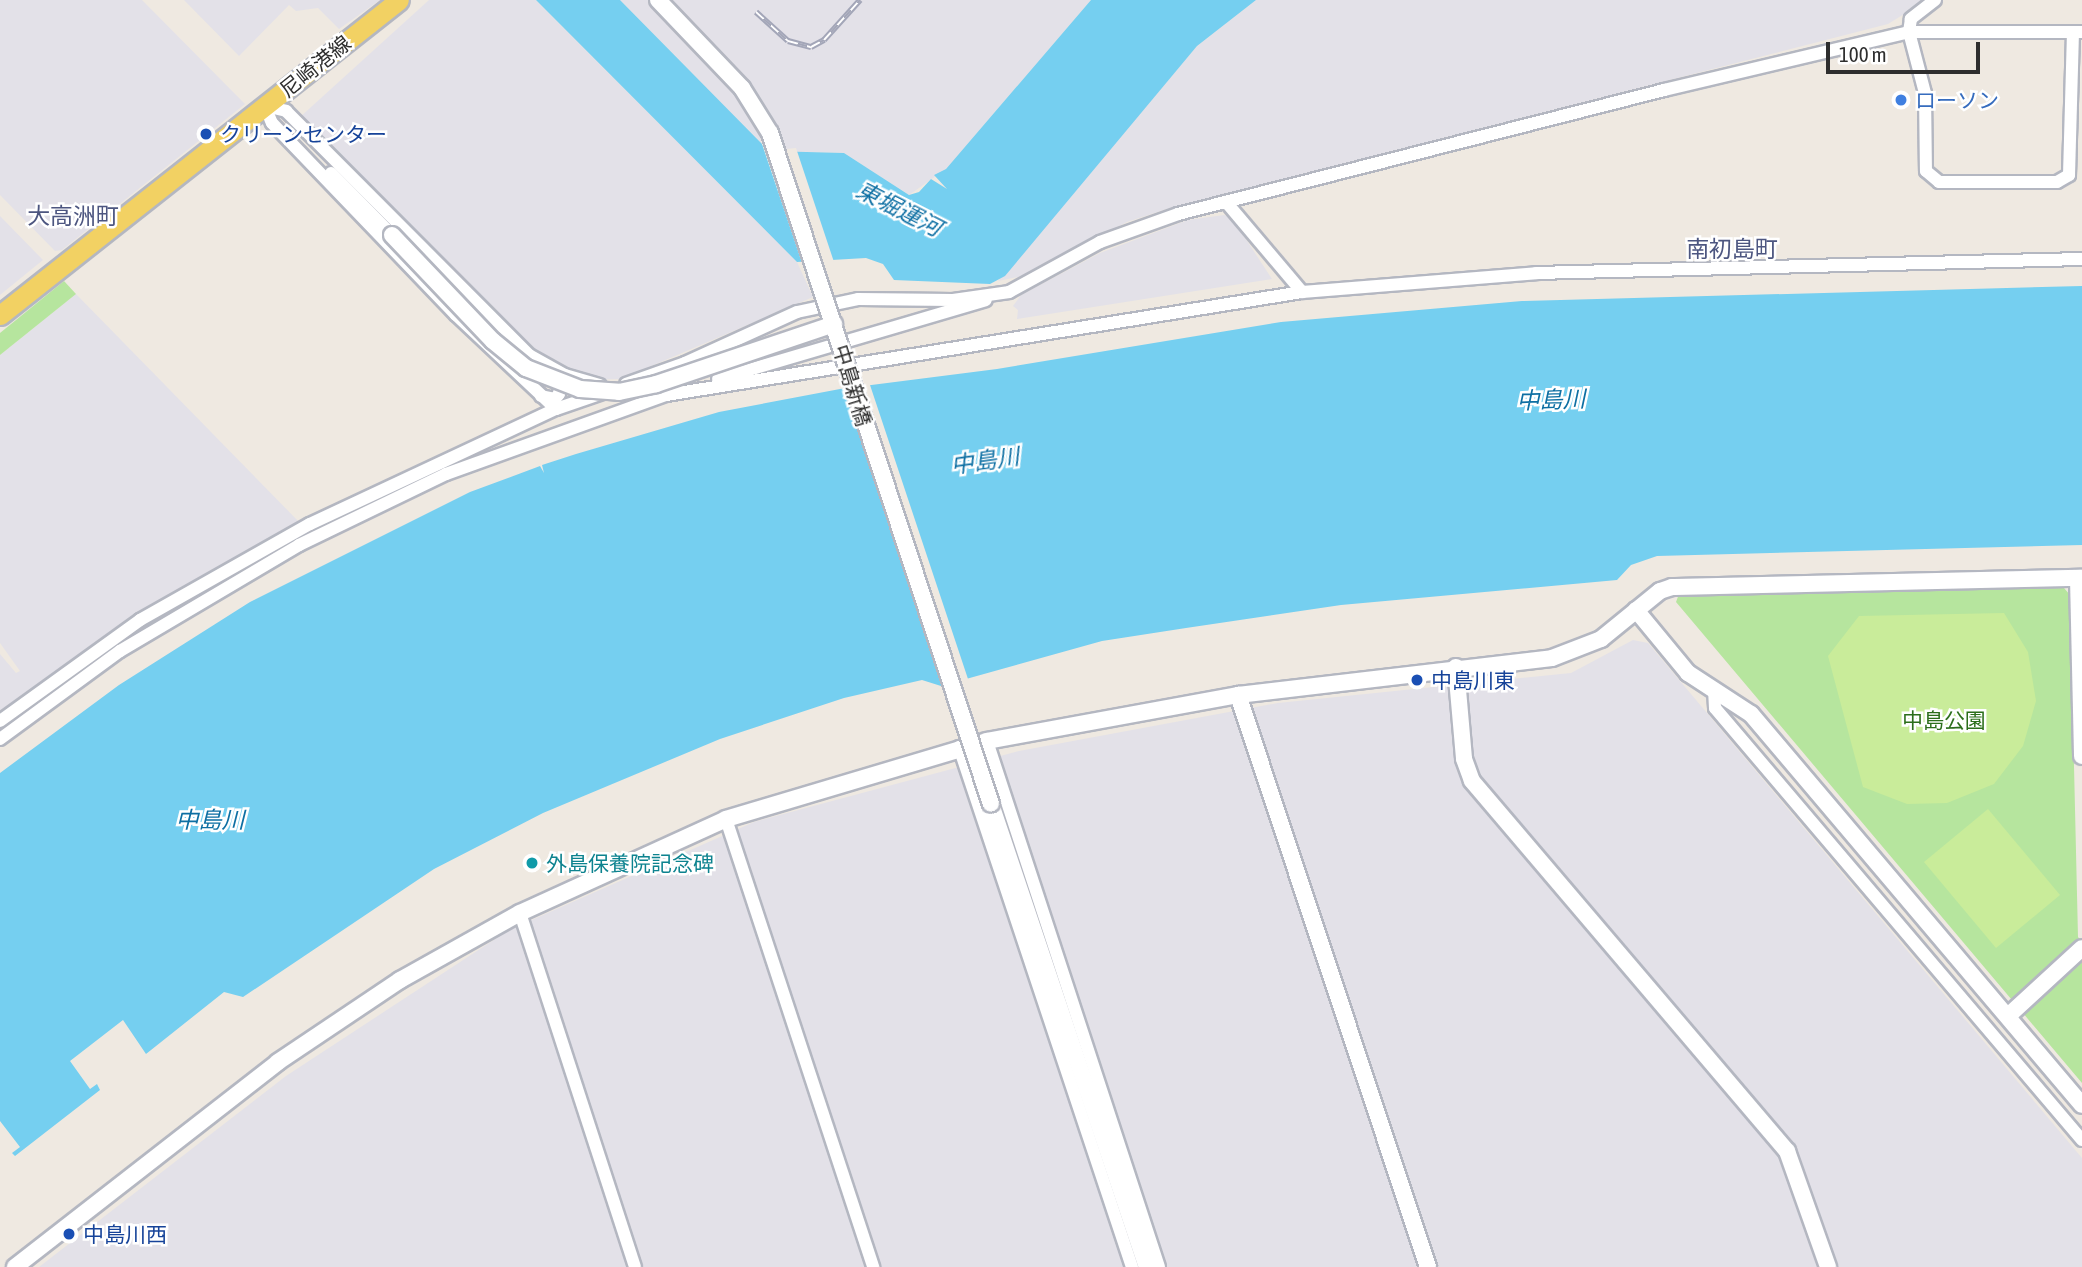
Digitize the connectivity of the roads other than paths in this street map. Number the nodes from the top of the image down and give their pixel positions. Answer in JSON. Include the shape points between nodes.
{"nodes":[{"id":1,"x":399,"y":0,"type":"edge"},
{"id":2,"x":657,"y":0,"type":"edge"},
{"id":3,"x":1935,"y":0,"type":"edge"},
{"id":4,"x":1909,"y":32,"type":"junction"},
{"id":5,"x":2078,"y":32,"type":"edge"},
{"id":6,"x":265,"y":106,"type":"junction"},
{"id":7,"x":1226,"y":202,"type":"junction"},
{"id":8,"x":393,"y":235,"type":"joint"},
{"id":9,"x":2082,"y":259,"type":"edge"},
{"id":10,"x":1009,"y":292,"type":"junction"},
{"id":11,"x":1302,"y":292,"type":"junction"},
{"id":12,"x":0,"y":314,"type":"edge"},
{"id":13,"x":834,"y":324,"type":"junction"},
{"id":14,"x":548,"y":367,"type":"junction"},
{"id":15,"x":524,"y":383,"type":"junction"},
{"id":16,"x":624,"y":385,"type":"junction"},
{"id":17,"x":666,"y":395,"type":"junction"},
{"id":18,"x":556,"y":409,"type":"junction"},
{"id":19,"x":2080,"y":578,"type":"edge"},
{"id":20,"x":1636,"y":610,"type":"junction"},
{"id":21,"x":1456,"y":667,"type":"junction"},
{"id":22,"x":1714,"y":689,"type":"junction"},
{"id":23,"x":1238,"y":695,"type":"junction"},
{"id":24,"x":2081,"y":708,"type":"edge"},
{"id":25,"x":0,"y":721,"type":"edge"},
{"id":26,"x":0,"y":738,"type":"edge"},
{"id":27,"x":987,"y":741,"type":"junction"},
{"id":28,"x":959,"y":747,"type":"junction"},
{"id":29,"x":2082,"y":756,"type":"edge"},
{"id":30,"x":726,"y":819,"type":"junction"},
{"id":31,"x":520,"y":913,"type":"junction"},
{"id":32,"x":2082,"y":948,"type":"edge"},
{"id":33,"x":2008,"y":1016,"type":"junction"},
{"id":34,"x":2082,"y":1105,"type":"edge"},
{"id":35,"x":2082,"y":1140,"type":"edge"},
{"id":36,"x":16,"y":1267,"type":"edge"},
{"id":37,"x":635,"y":1267,"type":"edge"},
{"id":38,"x":873,"y":1267,"type":"edge"},
{"id":39,"x":1132,"y":1267,"type":"edge"},
{"id":40,"x":1147,"y":1267,"type":"edge"},
{"id":41,"x":1159,"y":1267,"type":"edge"},
{"id":42,"x":1428,"y":1267,"type":"edge"},
{"id":43,"x":1828,"y":1267,"type":"edge"}],
"edges":[{"from":1,"to":6,"type":"main road","name":"尼崎港線"},
{"from":2,"to":13,"type":"street","name":"中島新橋","bridge":true,"via":[[742,88],[770,133]]},
{"from":3,"to":4,"type":"street","via":[[1911,19]]},
{"from":4,"to":5,"type":"street"},
{"from":4,"to":5,"type":"street","via":[[1925,93],[1926,171],[1931,179],[2057,182],[2071,168]]},
{"from":4,"to":7,"type":"street"},
{"from":6,"to":8,"type":"street"},
{"from":6,"to":12,"type":"main road","name":"尼崎港線"},
{"from":6,"to":14,"type":"street","via":[[286,111],[487,317]]},
{"from":6,"to":15,"type":"street","via":[[272,123]]},
{"from":7,"to":10,"type":"street","via":[[1122,233]]},
{"from":7,"to":11,"type":"street"},
{"from":8,"to":13,"type":"street","bridge":true,"via":[[501,348],[526,368],[580,389],[619,391],[656,384]]},
{"from":9,"to":11,"type":"street","via":[[1536,273]]},
{"from":10,"to":16,"type":"street","via":[[953,300],[858,299],[823,305]]},
{"from":10,"to":17,"type":"street"},
{"from":11,"to":17,"type":"street"},
{"from":13,"to":40,"type":"street","name":"中島新橋","bridge":true},
{"from":14,"to":15,"type":"street","via":[[561,383],[555,399]]},
{"from":14,"to":16,"type":"street","via":[[594,384]]},
{"from":15,"to":18,"type":"street"},
{"from":16,"to":18,"type":"street"},
{"from":17,"to":26,"type":"street","via":[[446,474],[299,545],[120,651]]},
{"from":18,"to":25,"type":"street","via":[[286,538],[140,620]]},
{"from":19,"to":20,"type":"street","via":[[1686,585],[1660,591]]},
{"from":19,"to":24,"type":"street"},
{"from":20,"to":21,"type":"street","via":[[1601,639],[1571,653]]},
{"from":20,"to":22,"type":"street","via":[[1688,673]]},
{"from":21,"to":23,"type":"street"},
{"from":21,"to":43,"type":"street","via":[[1464,760],[1472,782],[1787,1151]]},
{"from":22,"to":33,"type":"street","via":[[1751,715]]},
{"from":22,"to":35,"type":"street","via":[[1715,708]]},
{"from":23,"to":27,"type":"street"},
{"from":23,"to":42,"type":"street"},
{"from":24,"to":29,"type":"street"},
{"from":27,"to":28,"type":"street"},
{"from":27,"to":41,"type":"street"},
{"from":28,"to":30,"type":"street"},
{"from":28,"to":39,"type":"street"},
{"from":30,"to":31,"type":"street"},
{"from":30,"to":38,"type":"street"},
{"from":31,"to":36,"type":"street","via":[[400,980],[278,1062]]},
{"from":31,"to":37,"type":"street"},
{"from":32,"to":33,"type":"street"},
{"from":33,"to":34,"type":"street"}]}
